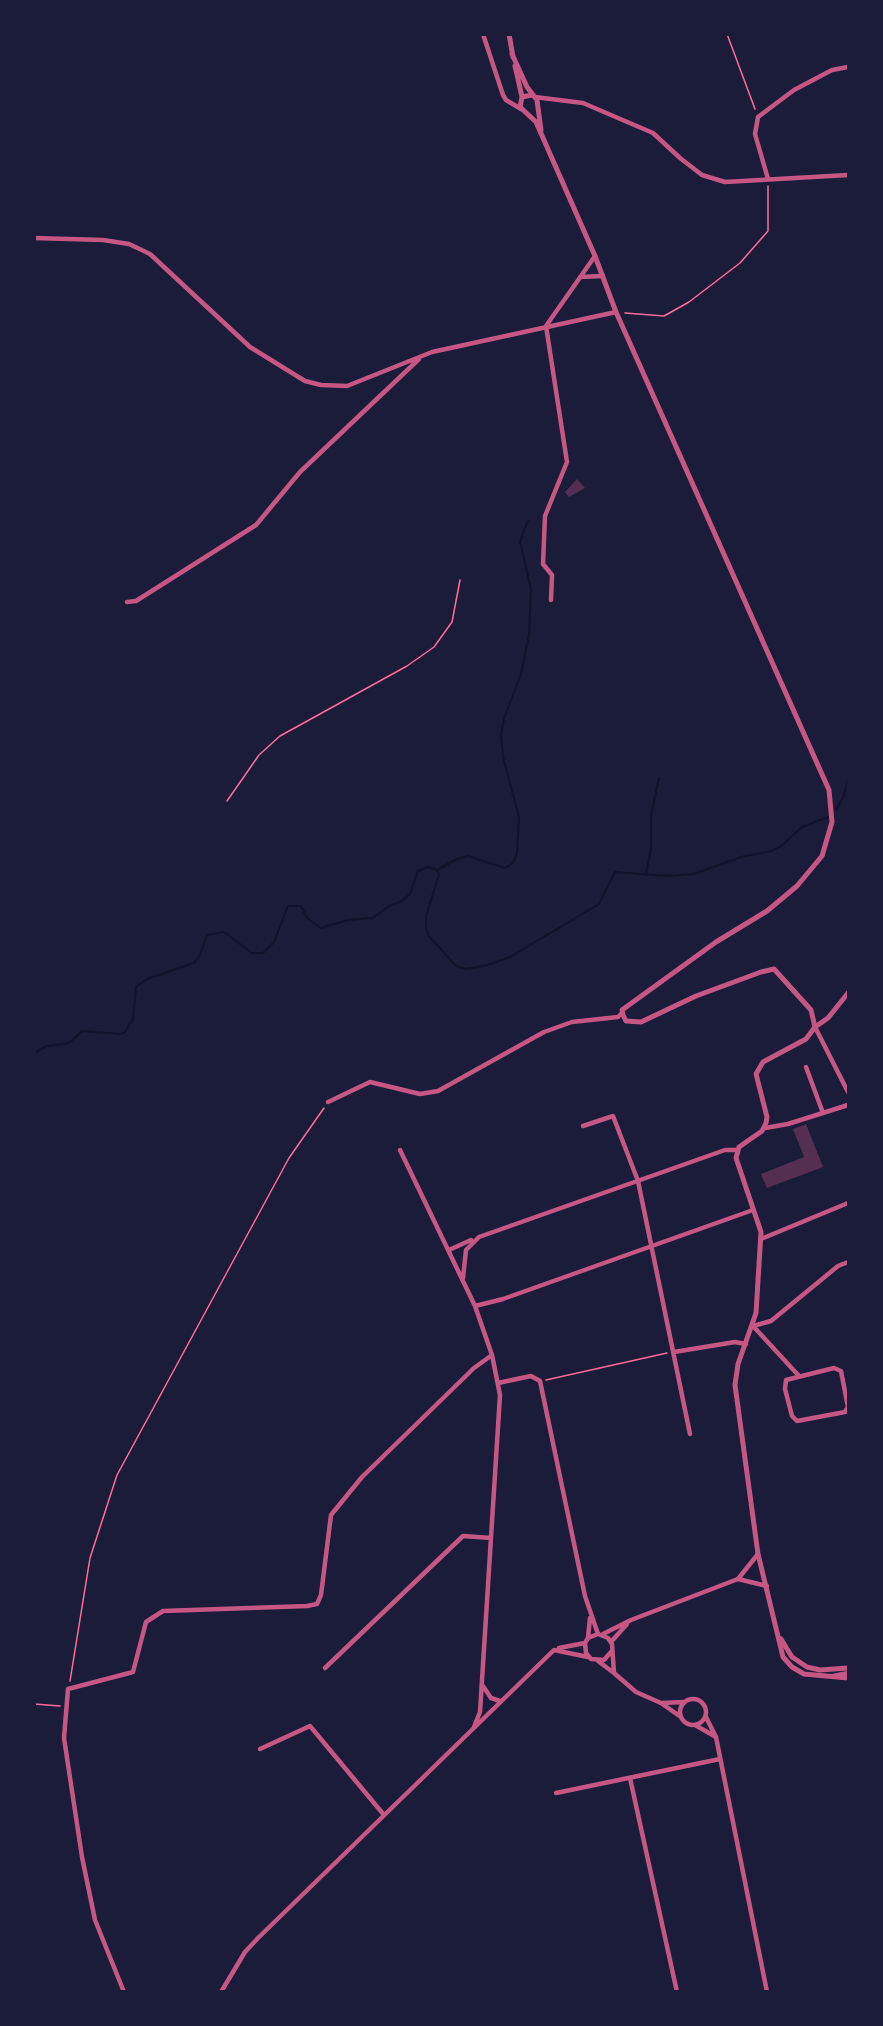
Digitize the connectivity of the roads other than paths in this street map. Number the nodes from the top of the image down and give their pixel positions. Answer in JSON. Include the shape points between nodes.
{"nodes":[{"id":1,"x":483,"y":34,"type":"edge"},
{"id":2,"x":509,"y":34,"type":"edge"},
{"id":3,"x":513,"y":54,"type":"junction"},
{"id":4,"x":849,"y":67,"type":"edge"},
{"id":5,"x":521,"y":98,"type":"junction"},
{"id":6,"x":536,"y":100,"type":"junction"},
{"id":7,"x":513,"y":105,"type":"junction"},
{"id":8,"x":525,"y":111,"type":"junction"},
{"id":9,"x":543,"y":141,"type":"junction"},
{"id":10,"x":849,"y":176,"type":"edge"},
{"id":11,"x":768,"y":179,"type":"junction"},
{"id":12,"x":34,"y":238,"type":"edge"},
{"id":13,"x":595,"y":256,"type":"junction"},
{"id":14,"x":603,"y":276,"type":"junction"},
{"id":15,"x":580,"y":277,"type":"junction"},
{"id":16,"x":616,"y":312,"type":"junction"},
{"id":17,"x":546,"y":326,"type":"junction"},
{"id":18,"x":422,"y":356,"type":"junction"},
{"id":19,"x":551,"y":600,"type":"dead end"},
{"id":20,"x":127,"y":602,"type":"dead end"},
{"id":21,"x":849,"y":993,"type":"edge"},
{"id":22,"x":622,"y":1012,"type":"junction"},
{"id":23,"x":815,"y":1027,"type":"junction"},
{"id":24,"x":806,"y":1067,"type":"dead end"},
{"id":25,"x":849,"y":1092,"type":"edge"},
{"id":26,"x":328,"y":1102,"type":"road end"},
{"id":27,"x":849,"y":1105,"type":"edge"},
{"id":28,"x":824,"y":1113,"type":"junction"},
{"id":29,"x":583,"y":1126,"type":"dead end"},
{"id":30,"x":765,"y":1128,"type":"junction"},
{"id":31,"x":400,"y":1150,"type":"dead end"},
{"id":32,"x":737,"y":1150,"type":"junction"},
{"id":33,"x":638,"y":1181,"type":"junction"},
{"id":34,"x":849,"y":1203,"type":"edge"},
{"id":35,"x":753,"y":1210,"type":"junction"},
{"id":36,"x":479,"y":1237,"type":"junction"},
{"id":37,"x":761,"y":1239,"type":"junction"},
{"id":38,"x":652,"y":1247,"type":"junction"},
{"id":39,"x":449,"y":1250,"type":"junction"},
{"id":40,"x":849,"y":1262,"type":"edge"},
{"id":41,"x":464,"y":1283,"type":"junction"},
{"id":42,"x":475,"y":1306,"type":"junction"},
{"id":43,"x":753,"y":1326,"type":"junction"},
{"id":44,"x":746,"y":1344,"type":"junction"},
{"id":45,"x":674,"y":1352,"type":"junction"},
{"id":46,"x":492,"y":1354,"type":"junction"},
{"id":47,"x":799,"y":1377,"type":"junction"},
{"id":48,"x":498,"y":1383,"type":"junction"},
{"id":49,"x":849,"y":1407,"type":"edge"},
{"id":50,"x":690,"y":1434,"type":"dead end"},
{"id":51,"x":491,"y":1538,"type":"junction"},
{"id":52,"x":759,"y":1554,"type":"junction"},
{"id":53,"x":738,"y":1579,"type":"junction"},
{"id":54,"x":767,"y":1586,"type":"junction"},
{"id":55,"x":590,"y":1615,"type":"junction"},
{"id":56,"x":631,"y":1620,"type":"junction"},
{"id":57,"x":601,"y":1634,"type":"junction"},
{"id":58,"x":780,"y":1638,"type":"junction"},
{"id":59,"x":587,"y":1640,"type":"junction"},
{"id":60,"x":611,"y":1641,"type":"junction"},
{"id":61,"x":554,"y":1650,"type":"junction"},
{"id":62,"x":611,"y":1652,"type":"junction"},
{"id":63,"x":588,"y":1657,"type":"junction"},
{"id":64,"x":598,"y":1661,"type":"junction"},
{"id":65,"x":325,"y":1668,"type":"dead end"},
{"id":66,"x":849,"y":1668,"type":"edge"},
{"id":67,"x":614,"y":1673,"type":"junction"},
{"id":68,"x":849,"y":1675,"type":"edge"},
{"id":69,"x":482,"y":1685,"type":"junction"},
{"id":70,"x":500,"y":1701,"type":"junction"},
{"id":71,"x":684,"y":1702,"type":"junction"},
{"id":72,"x":661,"y":1703,"type":"junction"},
{"id":73,"x":681,"y":1717,"type":"junction"},
{"id":74,"x":706,"y":1717,"type":"junction"},
{"id":75,"x":695,"y":1725,"type":"junction"},
{"id":76,"x":474,"y":1726,"type":"junction"},
{"id":77,"x":716,"y":1737,"type":"junction"},
{"id":78,"x":260,"y":1749,"type":"dead end"},
{"id":79,"x":720,"y":1759,"type":"junction"},
{"id":80,"x":630,"y":1778,"type":"junction"},
{"id":81,"x":556,"y":1793,"type":"dead end"},
{"id":82,"x":384,"y":1815,"type":"junction"},
{"id":83,"x":124,"y":1992,"type":"edge"},
{"id":84,"x":221,"y":1992,"type":"edge"},
{"id":85,"x":677,"y":1992,"type":"edge"},
{"id":86,"x":767,"y":1992,"type":"edge"}],
"edges":[{"from":1,"to":7,"type":"street","via":[[503,95]]},
{"from":2,"to":3,"type":"street"},
{"from":3,"to":5,"type":"street"},
{"from":3,"to":6,"type":"street"},
{"from":4,"to":11,"type":"street","via":[[832,70],[794,90],[758,117],[755,134]]},
{"from":5,"to":6,"type":"street"},
{"from":5,"to":7,"type":"street"},
{"from":5,"to":8,"type":"street"},
{"from":6,"to":8,"type":"street"},
{"from":6,"to":9,"type":"street"},
{"from":6,"to":11,"type":"street","via":[[583,103],[653,133],[702,175],[725,182]]},
{"from":7,"to":8,"type":"street"},
{"from":8,"to":9,"type":"street"},
{"from":9,"to":13,"type":"street"},
{"from":10,"to":11,"type":"street"},
{"from":12,"to":18,"type":"street","via":[[103,240],[129,244],[150,254],[250,347],[305,381],[347,386]]},
{"from":13,"to":14,"type":"street"},
{"from":13,"to":15,"type":"street"},
{"from":14,"to":15,"type":"street"},
{"from":14,"to":16,"type":"street"},
{"from":15,"to":17,"type":"street"},
{"from":16,"to":17,"type":"street"},
{"from":16,"to":22,"type":"street","via":[[829,790],[832,822],[822,856],[797,886]]},
{"from":17,"to":18,"type":"street"},
{"from":17,"to":19,"type":"street","via":[[567,462],[545,516],[543,564],[552,575]]},
{"from":18,"to":20,"type":"street","via":[[300,472],[256,525],[136,601]]},
{"from":21,"to":23,"type":"street"},
{"from":22,"to":23,"type":"street","via":[[626,1021],[641,1022],[696,996],[774,969],[810,1011]]},
{"from":22,"to":26,"type":"street","via":[[618,1017],[572,1022],[544,1032],[438,1091],[420,1094],[370,1082]]},
{"from":23,"to":25,"type":"street"},
{"from":23,"to":30,"type":"street","via":[[806,1039],[763,1062],[757,1070],[767,1118]]},
{"from":24,"to":28,"type":"street"},
{"from":27,"to":28,"type":"street"},
{"from":28,"to":30,"type":"street"},
{"from":29,"to":33,"type":"street","via":[[613,1116]]},
{"from":30,"to":32,"type":"street"},
{"from":31,"to":39,"type":"street"},
{"from":32,"to":33,"type":"street","via":[[725,1150]]},
{"from":32,"to":35,"type":"street","via":[[736,1158]]},
{"from":33,"to":36,"type":"street"},
{"from":33,"to":38,"type":"street"},
{"from":34,"to":37,"type":"street"},
{"from":35,"to":37,"type":"street"},
{"from":35,"to":38,"type":"street"},
{"from":36,"to":39,"type":"street"},
{"from":36,"to":41,"type":"street","via":[[466,1250]]},
{"from":37,"to":43,"type":"street"},
{"from":38,"to":42,"type":"street"},
{"from":38,"to":45,"type":"street"},
{"from":39,"to":41,"type":"street"},
{"from":40,"to":43,"type":"street","via":[[838,1266],[771,1321]]},
{"from":41,"to":42,"type":"street"},
{"from":42,"to":46,"type":"street"},
{"from":43,"to":44,"type":"street"},
{"from":43,"to":47,"type":"street"},
{"from":44,"to":45,"type":"street","via":[[735,1342]]},
{"from":44,"to":52,"type":"street","via":[[735,1385]]},
{"from":45,"to":50,"type":"street"},
{"from":46,"to":48,"type":"street"},
{"from":46,"to":83,"type":"street","via":[[362,1477],[331,1515],[321,1595],[316,1604],[163,1611],[146,1622],[133,1672],[69,1689],[64,1738],[82,1857],[94,1920]]},
{"from":47,"to":49,"type":"street","via":[[834,1368],[841,1371]]},
{"from":47,"to":49,"type":"street","via":[[786,1380],[785,1389],[796,1421],[844,1412]]},
{"from":48,"to":51,"type":"street"},
{"from":48,"to":55,"type":"street","via":[[531,1376],[540,1381]]},
{"from":51,"to":65,"type":"street","via":[[463,1536]]},
{"from":51,"to":69,"type":"street"},
{"from":52,"to":53,"type":"street"},
{"from":52,"to":54,"type":"street"},
{"from":53,"to":54,"type":"street"},
{"from":53,"to":56,"type":"street"},
{"from":54,"to":58,"type":"street"},
{"from":55,"to":57,"type":"street"},
{"from":55,"to":59,"type":"street"},
{"from":56,"to":57,"type":"street"},
{"from":56,"to":60,"type":"street"},
{"from":57,"to":59,"type":"street"},
{"from":57,"to":60,"type":"street"},
{"from":58,"to":66,"type":"street","via":[[792,1657],[807,1667]]},
{"from":58,"to":68,"type":"street","via":[[783,1657],[792,1667],[813,1677]]},
{"from":59,"to":61,"type":"street"},
{"from":59,"to":63,"type":"street"},
{"from":60,"to":62,"type":"street"},
{"from":61,"to":63,"type":"street"},
{"from":61,"to":70,"type":"street"},
{"from":62,"to":64,"type":"street"},
{"from":62,"to":67,"type":"street"},
{"from":63,"to":64,"type":"street"},
{"from":64,"to":67,"type":"street"},
{"from":67,"to":72,"type":"street","via":[[636,1692]]},
{"from":69,"to":70,"type":"street","via":[[491,1698]]},
{"from":69,"to":76,"type":"street","via":[[480,1712]]},
{"from":70,"to":76,"type":"street"},
{"from":71,"to":72,"type":"street"},
{"from":71,"to":73,"type":"street"},
{"from":71,"to":74,"type":"street","via":[[693,1698],[701,1701]]},
{"from":72,"to":73,"type":"street"},
{"from":73,"to":75,"type":"street"},
{"from":74,"to":75,"type":"street"},
{"from":74,"to":77,"type":"street"},
{"from":75,"to":77,"type":"street"},
{"from":76,"to":82,"type":"street"},
{"from":77,"to":79,"type":"street"},
{"from":78,"to":82,"type":"street","via":[[310,1726]]},
{"from":79,"to":80,"type":"street"},
{"from":79,"to":86,"type":"street"},
{"from":80,"to":81,"type":"street"},
{"from":80,"to":85,"type":"street"},
{"from":82,"to":84,"type":"street","via":[[245,1952]]}]}
